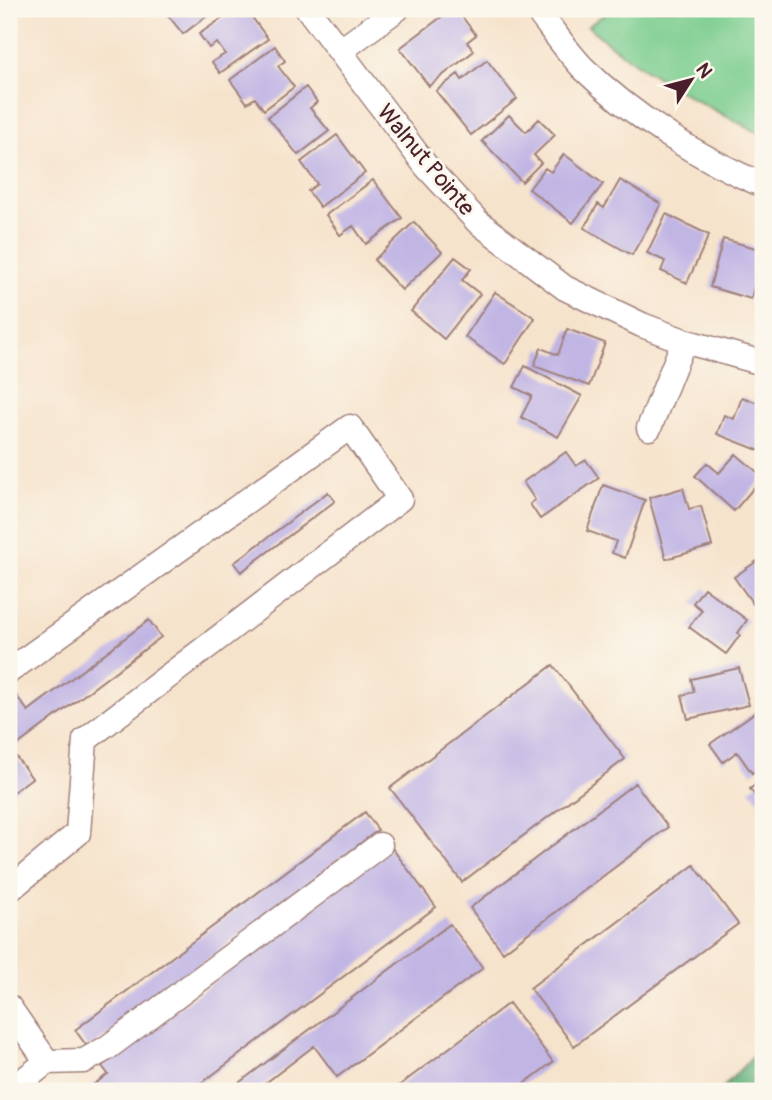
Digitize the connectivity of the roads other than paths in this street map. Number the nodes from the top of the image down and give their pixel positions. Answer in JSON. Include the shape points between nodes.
{"nodes":[{"id":1,"x":308,"y":9,"type":"edge"},
{"id":2,"x":397,"y":9,"type":"edge"},
{"id":3,"x":536,"y":9,"type":"edge"},
{"id":4,"x":340,"y":51,"type":"junction"},
{"id":5,"x":763,"y":185,"type":"edge"},
{"id":6,"x":684,"y":341,"type":"junction"},
{"id":7,"x":763,"y":363,"type":"edge"},
{"id":8,"x":649,"y":428,"type":"dead end"},
{"id":9,"x":9,"y":671,"type":"edge"},
{"id":10,"x":380,"y":845,"type":"dead end"},
{"id":11,"x":9,"y":890,"type":"edge"},
{"id":12,"x":9,"y":1007,"type":"edge"},
{"id":13,"x":47,"y":1062,"type":"junction"},
{"id":14,"x":9,"y":1091,"type":"edge"}],
"edges":[{"from":1,"to":4,"type":"street","name":"Walnut Pointe"},
{"from":2,"to":4,"type":"street"},
{"from":3,"to":5,"type":"street","via":[[582,67],[640,115],[690,149]]},
{"from":4,"to":6,"type":"street","name":"Walnut Pointe","via":[[426,166],[478,222],[565,288]]},
{"from":6,"to":7,"type":"street","name":"Walnut Pointe"},
{"from":6,"to":8,"type":"street"},
{"from":9,"to":11,"type":"street","via":[[350,427],[400,499],[85,740],[78,833]]},
{"from":10,"to":13,"type":"street","via":[[107,1048],[84,1061]]},
{"from":12,"to":13,"type":"street"},
{"from":13,"to":14,"type":"street"}]}
